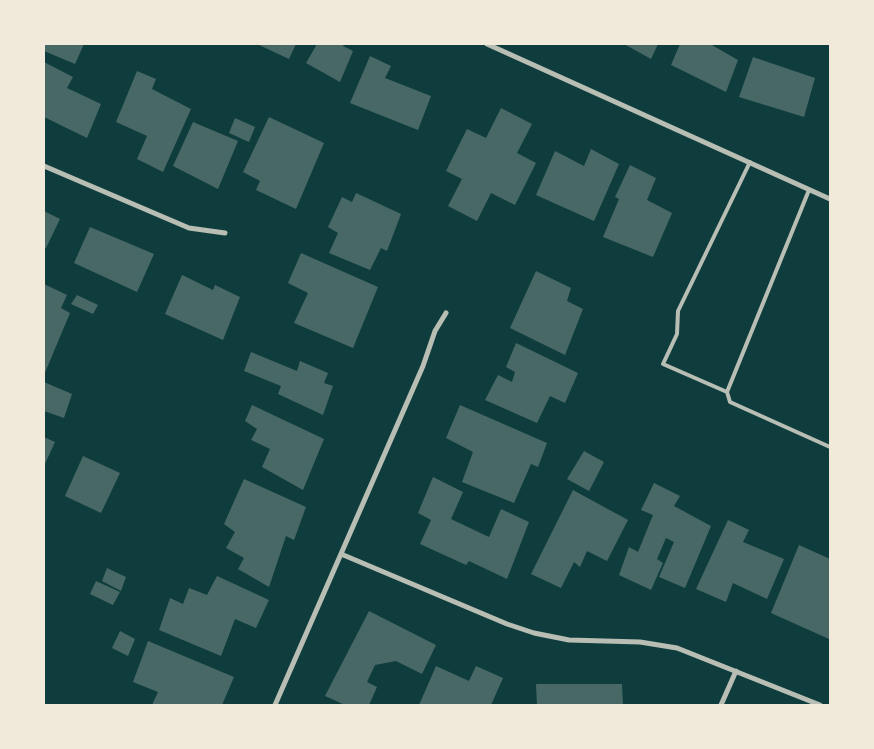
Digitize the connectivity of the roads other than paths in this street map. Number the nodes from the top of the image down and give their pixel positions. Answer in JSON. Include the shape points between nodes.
{"nodes":[{"id":1,"x":487,"y":44,"type":"edge"},
{"id":2,"x":750,"y":162,"type":"junction"},
{"id":3,"x":44,"y":166,"type":"edge"},
{"id":4,"x":809,"y":190,"type":"junction"},
{"id":5,"x":830,"y":199,"type":"edge"},
{"id":6,"x":225,"y":233,"type":"dead end"},
{"id":7,"x":446,"y":313,"type":"dead end"},
{"id":8,"x":727,"y":392,"type":"junction"},
{"id":9,"x":830,"y":446,"type":"edge"},
{"id":10,"x":341,"y":554,"type":"junction"},
{"id":11,"x":736,"y":670,"type":"junction"},
{"id":12,"x":275,"y":705,"type":"edge"},
{"id":13,"x":721,"y":705,"type":"edge"},
{"id":14,"x":820,"y":705,"type":"edge"}],
"edges":[{"from":1,"to":2,"type":"street"},
{"from":2,"to":4,"type":"street"},
{"from":2,"to":8,"type":"lane","via":[[678,311],[677,334],[663,364]]},
{"from":3,"to":6,"type":"street","via":[[189,228]]},
{"from":4,"to":5,"type":"street"},
{"from":4,"to":8,"type":"lane"},
{"from":7,"to":10,"type":"street","via":[[435,331],[423,366]]},
{"from":8,"to":9,"type":"lane","via":[[730,402]]},
{"from":10,"to":11,"type":"street","via":[[534,633],[569,640],[640,642],[677,648]]},
{"from":10,"to":12,"type":"street"},
{"from":11,"to":13,"type":"street"},
{"from":11,"to":14,"type":"street"}]}
